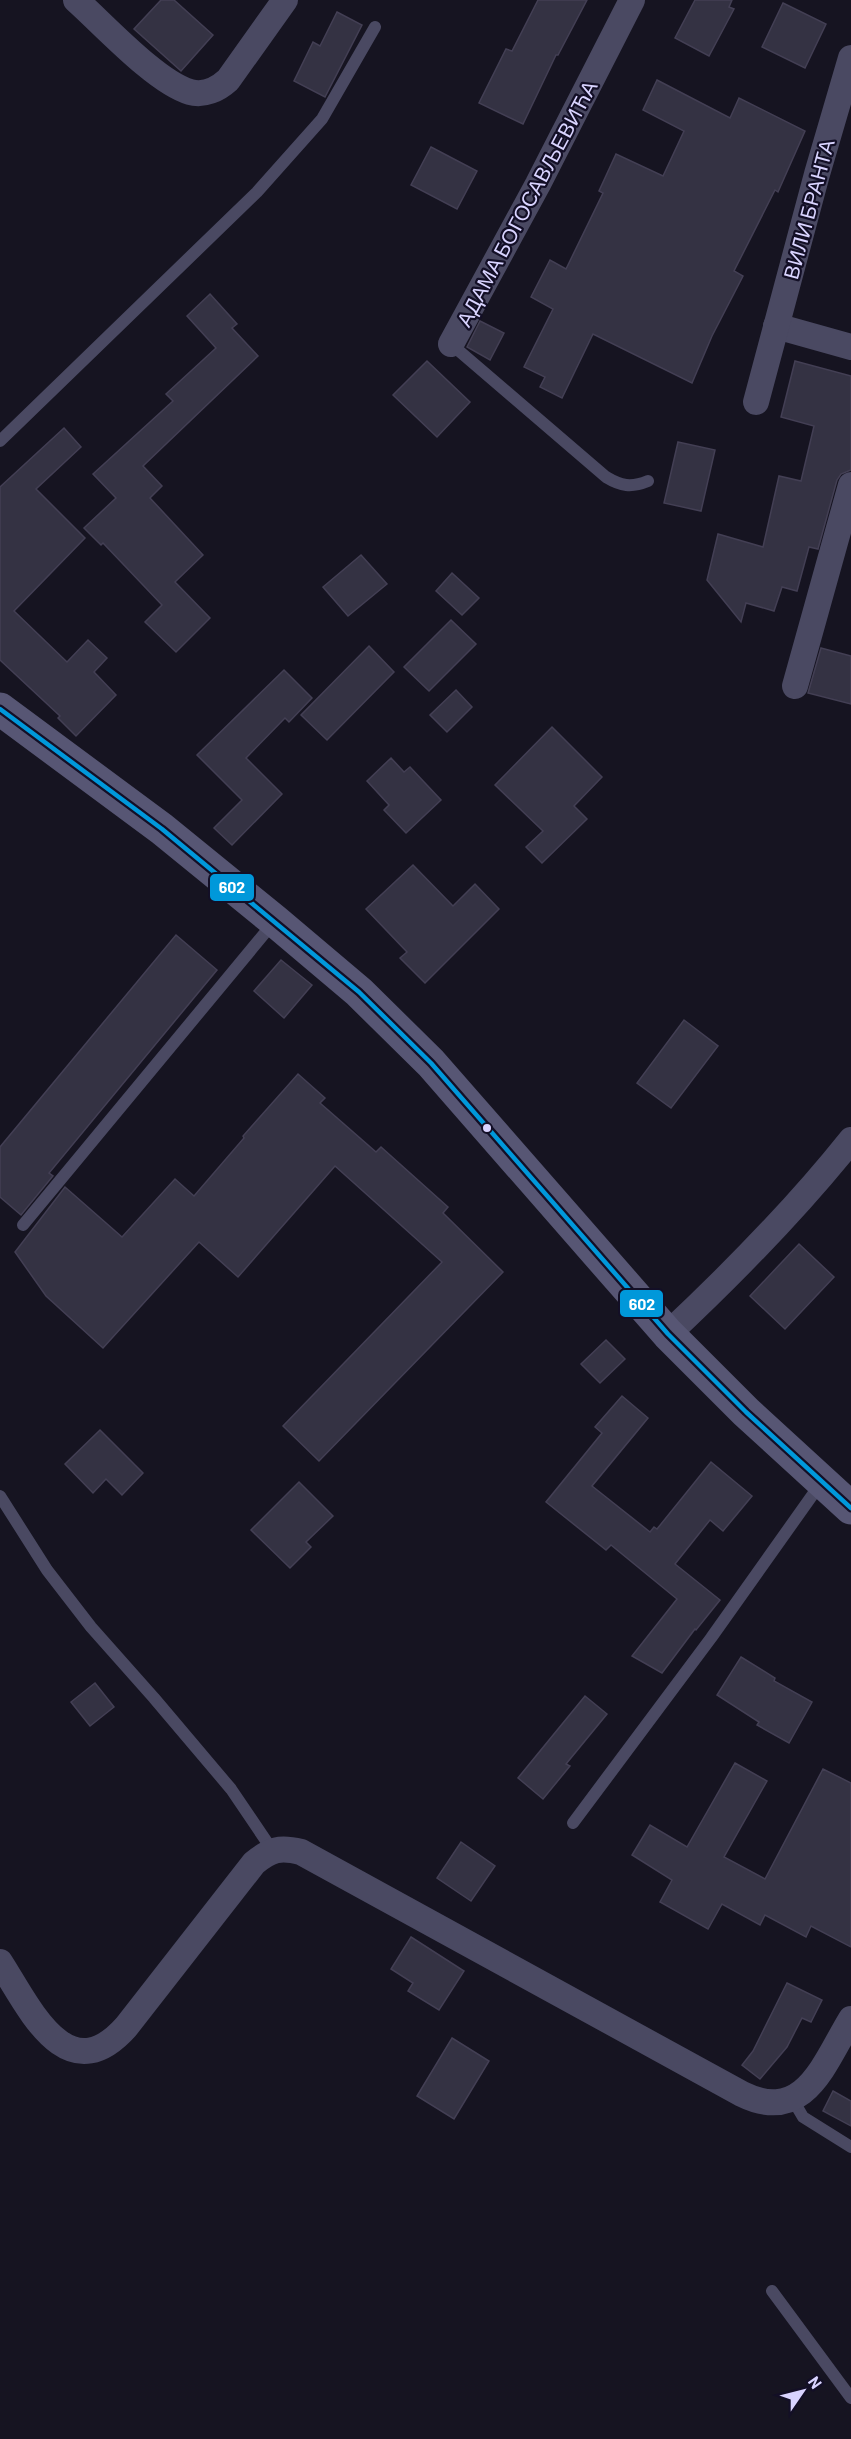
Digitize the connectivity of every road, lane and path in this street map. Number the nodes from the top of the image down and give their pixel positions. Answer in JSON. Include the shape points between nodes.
{"nodes":[{"id":1,"x":76,"y":0,"type":"edge"},
{"id":2,"x":285,"y":0,"type":"edge"},
{"id":3,"x":632,"y":0,"type":"edge"},
{"id":4,"x":375,"y":27,"type":"dead end"},
{"id":5,"x":851,"y":58,"type":"edge"},
{"id":6,"x":776,"y":326,"type":"junction"},
{"id":7,"x":451,"y":344,"type":"joint"},
{"id":8,"x":851,"y":347,"type":"edge"},
{"id":9,"x":756,"y":402,"type":"dead end"},
{"id":10,"x":0,"y":441,"type":"edge"},
{"id":11,"x":648,"y":482,"type":"dead end"},
{"id":12,"x":851,"y":485,"type":"edge"},
{"id":13,"x":795,"y":686,"type":"dead end"},
{"id":14,"x":0,"y":709,"type":"edge"},
{"id":15,"x":275,"y":921,"type":"junction"},
{"id":16,"x":851,"y":1140,"type":"edge"},
{"id":17,"x":23,"y":1225,"type":"dead end"},
{"id":18,"x":668,"y":1334,"type":"junction"},
{"id":19,"x":821,"y":1482,"type":"junction"},
{"id":20,"x":0,"y":1496,"type":"edge"},
{"id":21,"x":851,"y":1508,"type":"edge"},
{"id":22,"x":573,"y":1823,"type":"dead end"},
{"id":23,"x":273,"y":1851,"type":"junction"},
{"id":24,"x":0,"y":1962,"type":"edge"},
{"id":25,"x":851,"y":2019,"type":"edge"},
{"id":26,"x":793,"y":2100,"type":"junction"},
{"id":27,"x":851,"y":2147,"type":"edge"},
{"id":28,"x":772,"y":2291,"type":"dead end"},
{"id":29,"x":851,"y":2398,"type":"edge"}],
"edges":[{"from":1,"to":2,"type":"street","via":[[151,68],[191,92],[212,91],[228,80]]},
{"from":3,"to":7,"type":"street","name":"АДАМА БОГОСАВЉЕВИЋА"},
{"from":4,"to":10,"type":"lane","via":[[322,119],[294,152]]},
{"from":5,"to":6,"type":"street","name":"ВИЛИ БРАНТА"},
{"from":6,"to":8,"type":"street"},
{"from":6,"to":9,"type":"street","name":"ВИЛИ БРАНТА"},
{"from":7,"to":11,"type":"lane","name":"АДАМА БОГОСАВЉЕВИЋА","via":[[606,477],[621,485]]},
{"from":12,"to":13,"type":"street"},
{"from":14,"to":15,"type":"street","via":[[162,829]]},
{"from":15,"to":17,"type":"lane"},
{"from":15,"to":18,"type":"street","via":[[359,992],[431,1063]]},
{"from":16,"to":18,"type":"street","via":[[732,1273]]},
{"from":18,"to":19,"type":"street"},
{"from":19,"to":21,"type":"street"},
{"from":19,"to":22,"type":"lane"},
{"from":20,"to":23,"type":"lane","via":[[47,1570],[231,1789]]},
{"from":23,"to":24,"type":"street","via":[[254,1863],[126,2028],[97,2050],[75,2051],[56,2042]]},
{"from":23,"to":26,"type":"street","via":[[286,1848],[301,1852],[752,2099],[764,2103]]},
{"from":25,"to":26,"type":"street","via":[[809,2088]]},
{"from":26,"to":27,"type":"lane","via":[[803,2118]]},
{"from":28,"to":29,"type":"lane"}]}
